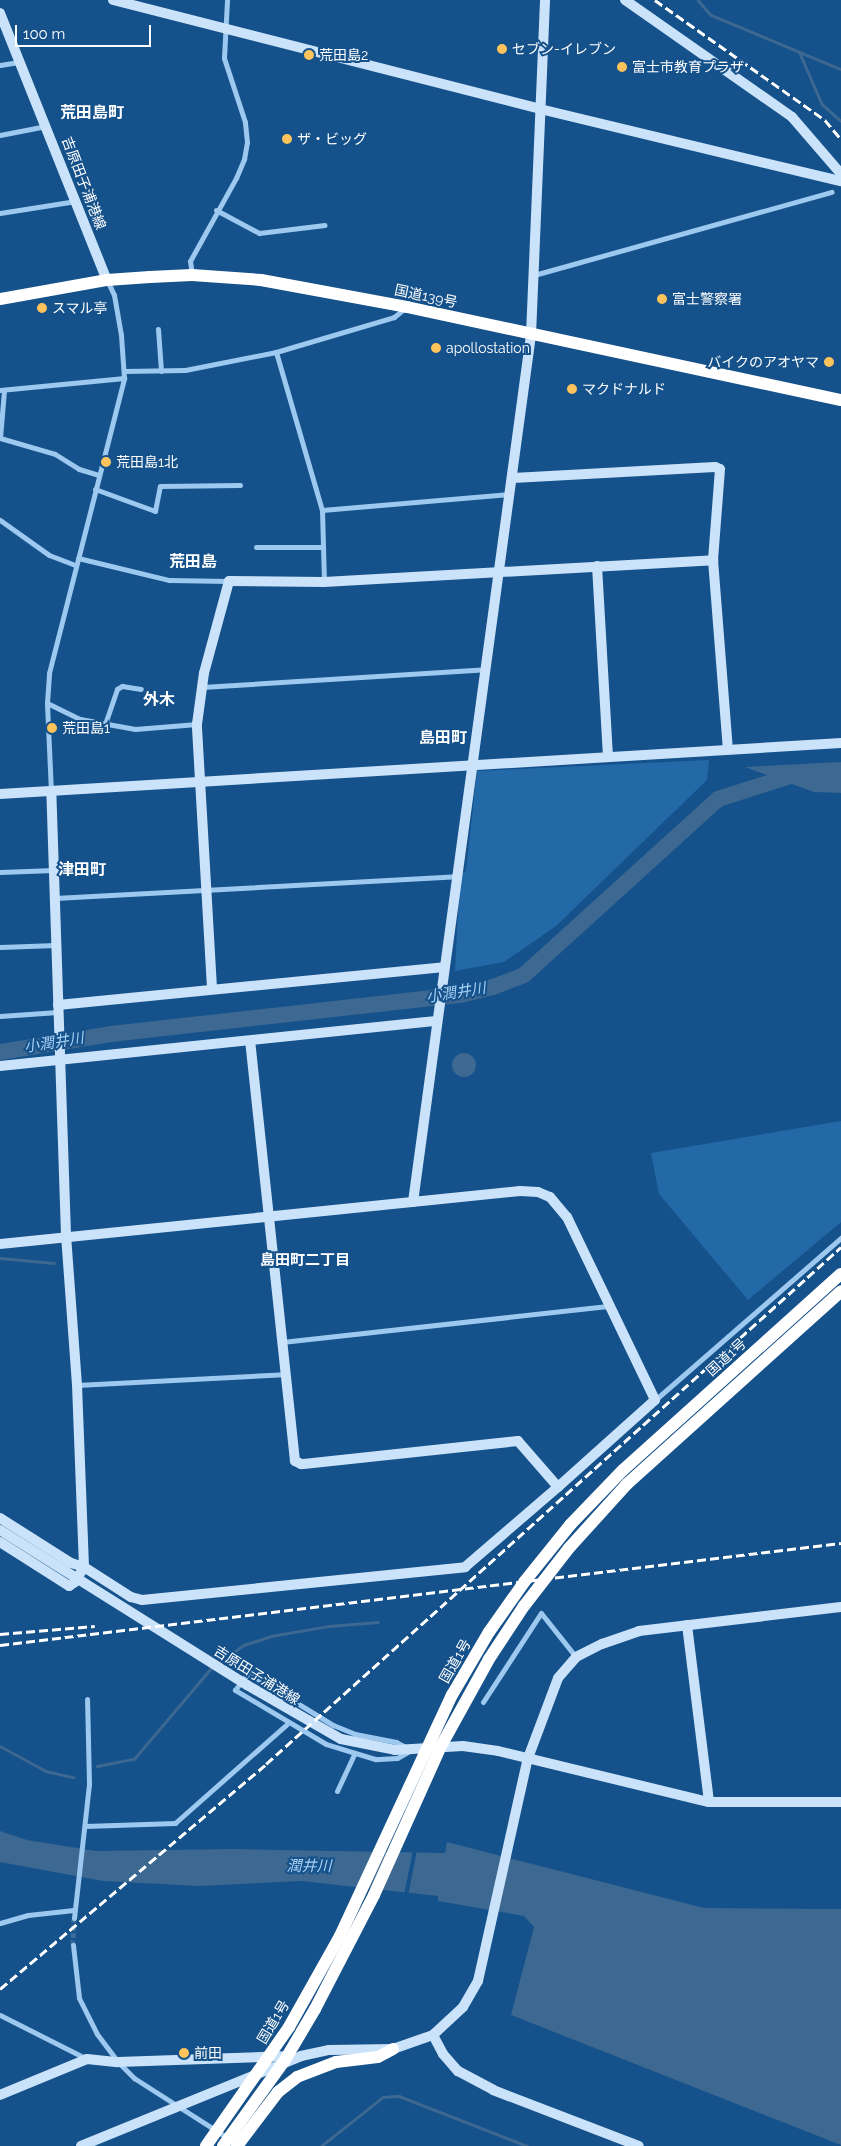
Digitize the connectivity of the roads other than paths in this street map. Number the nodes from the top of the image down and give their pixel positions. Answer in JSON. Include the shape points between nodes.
{"nodes":[{"id":1,"x":113,"y":0,"type":"edge"},
{"id":2,"x":227,"y":0,"type":"edge"},
{"id":3,"x":545,"y":0,"type":"edge"},
{"id":4,"x":624,"y":0,"type":"edge"},
{"id":5,"x":0,"y":13,"type":"edge"},
{"id":6,"x":225,"y":28,"type":"junction"},
{"id":7,"x":20,"y":62,"type":"junction"},
{"id":8,"x":0,"y":65,"type":"edge"},
{"id":9,"x":540,"y":109,"type":"junction"},
{"id":10,"x":47,"y":126,"type":"junction"},
{"id":11,"x":0,"y":135,"type":"edge"},
{"id":12,"x":841,"y":174,"type":"edge"},
{"id":13,"x":841,"y":181,"type":"edge"},
{"id":14,"x":832,"y":192,"type":"dead end"},
{"id":15,"x":77,"y":200,"type":"junction"},
{"id":16,"x":216,"y":210,"type":"junction"},
{"id":17,"x":0,"y":213,"type":"edge"},
{"id":18,"x":325,"y":225,"type":"dead end"},
{"id":19,"x":192,"y":275,"type":"junction"},
{"id":20,"x":534,"y":275,"type":"junction"},
{"id":21,"x":107,"y":280,"type":"junction"},
{"id":22,"x":0,"y":298,"type":"edge"},
{"id":23,"x":407,"y":307,"type":"junction"},
{"id":24,"x":158,"y":329,"type":"dead end"},
{"id":25,"x":531,"y":335,"type":"junction"},
{"id":26,"x":276,"y":352,"type":"junction"},
{"id":27,"x":124,"y":371,"type":"junction"},
{"id":28,"x":161,"y":371,"type":"junction"},
{"id":29,"x":124,"y":378,"type":"junction"},
{"id":30,"x":2,"y":390,"type":"edge"},
{"id":31,"x":841,"y":400,"type":"edge"},
{"id":32,"x":0,"y":438,"type":"edge"},
{"id":33,"x":100,"y":475,"type":"junction"},
{"id":34,"x":513,"y":478,"type":"junction"},
{"id":35,"x":240,"y":485,"type":"dead end"},
{"id":36,"x":95,"y":489,"type":"junction"},
{"id":37,"x":510,"y":494,"type":"junction"},
{"id":38,"x":322,"y":510,"type":"junction"},
{"id":39,"x":0,"y":520,"type":"edge"},
{"id":40,"x":256,"y":547,"type":"dead end"},
{"id":41,"x":323,"y":547,"type":"junction"},
{"id":42,"x":78,"y":558,"type":"junction"},
{"id":43,"x":713,"y":560,"type":"junction"},
{"id":44,"x":75,"y":565,"type":"junction"},
{"id":45,"x":597,"y":566,"type":"junction"},
{"id":46,"x":498,"y":573,"type":"junction"},
{"id":47,"x":229,"y":581,"type":"junction"},
{"id":48,"x":324,"y":582,"type":"junction"},
{"id":49,"x":485,"y":669,"type":"junction"},
{"id":50,"x":202,"y":687,"type":"junction"},
{"id":51,"x":141,"y":690,"type":"dead end"},
{"id":52,"x":47,"y":703,"type":"junction"},
{"id":53,"x":105,"y":724,"type":"junction"},
{"id":54,"x":197,"y":724,"type":"junction"},
{"id":55,"x":841,"y":743,"type":"edge"},
{"id":56,"x":728,"y":749,"type":"junction"},
{"id":57,"x":608,"y":756,"type":"junction"},
{"id":58,"x":472,"y":767,"type":"junction"},
{"id":59,"x":201,"y":784,"type":"junction"},
{"id":60,"x":51,"y":793,"type":"junction"},
{"id":61,"x":0,"y":794,"type":"edge"},
{"id":62,"x":54,"y":870,"type":"junction"},
{"id":63,"x":0,"y":872,"type":"edge"},
{"id":64,"x":456,"y":876,"type":"junction"},
{"id":65,"x":204,"y":890,"type":"junction"},
{"id":66,"x":55,"y":898,"type":"junction"},
{"id":67,"x":56,"y":946,"type":"junction"},
{"id":68,"x":0,"y":947,"type":"edge"},
{"id":69,"x":444,"y":970,"type":"junction"},
{"id":70,"x":212,"y":988,"type":"junction"},
{"id":71,"x":58,"y":1008,"type":"junction"},
{"id":72,"x":0,"y":1016,"type":"edge"},
{"id":73,"x":438,"y":1017,"type":"junction"},
{"id":74,"x":250,"y":1040,"type":"junction"},
{"id":75,"x":60,"y":1060,"type":"junction"},
{"id":76,"x":0,"y":1066,"type":"edge"},
{"id":77,"x":413,"y":1202,"type":"junction"},
{"id":78,"x":269,"y":1216,"type":"junction"},
{"id":79,"x":66,"y":1235,"type":"junction"},
{"id":80,"x":841,"y":1238,"type":"edge"},
{"id":81,"x":0,"y":1244,"type":"edge"},
{"id":82,"x":841,"y":1274,"type":"edge"},
{"id":83,"x":841,"y":1291,"type":"edge"},
{"id":84,"x":610,"y":1306,"type":"junction"},
{"id":85,"x":281,"y":1342,"type":"junction"},
{"id":86,"x":284,"y":1374,"type":"junction"},
{"id":87,"x":77,"y":1385,"type":"junction"},
{"id":88,"x":655,"y":1400,"type":"junction"},
{"id":89,"x":558,"y":1486,"type":"junction"},
{"id":90,"x":0,"y":1518,"type":"edge"},
{"id":91,"x":0,"y":1530,"type":"edge"},
{"id":92,"x":0,"y":1542,"type":"edge"},
{"id":93,"x":84,"y":1567,"type":"junction"},
{"id":94,"x":841,"y":1607,"type":"edge"},
{"id":95,"x":687,"y":1625,"type":"junction"},
{"id":96,"x":576,"y":1657,"type":"junction"},
{"id":97,"x":87,"y":1699,"type":"dead end"},
{"id":98,"x":483,"y":1702,"type":"dead end"},
{"id":99,"x":287,"y":1724,"type":"junction"},
{"id":100,"x":411,"y":1750,"type":"junction"},
{"id":101,"x":354,"y":1755,"type":"junction"},
{"id":102,"x":528,"y":1758,"type":"junction"},
{"id":103,"x":337,"y":1791,"type":"dead end"},
{"id":104,"x":708,"y":1802,"type":"junction"},
{"id":105,"x":841,"y":1802,"type":"edge"},
{"id":106,"x":85,"y":1826,"type":"junction"},
{"id":107,"x":74,"y":1910,"type":"junction"},
{"id":108,"x":74,"y":1918,"type":"tunnel mouth"},
{"id":109,"x":0,"y":1922,"type":"edge"},
{"id":110,"x":73,"y":1945,"type":"tunnel mouth"},
{"id":111,"x":0,"y":2015,"type":"edge"},
{"id":112,"x":434,"y":2035,"type":"junction"},
{"id":113,"x":393,"y":2049,"type":"junction"},
{"id":114,"x":301,"y":2056,"type":"junction"},
{"id":115,"x":88,"y":2059,"type":"junction"},
{"id":116,"x":118,"y":2062,"type":"junction"},
{"id":117,"x":0,"y":2095,"type":"edge"},
{"id":118,"x":178,"y":2106,"type":"junction"},
{"id":119,"x":216,"y":2131,"type":"junction"},
{"id":120,"x":81,"y":2146,"type":"edge"},
{"id":121,"x":205,"y":2146,"type":"edge"},
{"id":122,"x":223,"y":2146,"type":"edge"},
{"id":123,"x":237,"y":2146,"type":"edge"},
{"id":124,"x":241,"y":2146,"type":"edge"},
{"id":125,"x":639,"y":2146,"type":"edge"}],
"edges":[{"from":1,"to":6,"type":"street"},
{"from":2,"to":6,"type":"street"},
{"from":3,"to":9,"type":"street"},
{"from":4,"to":12,"type":"street","via":[[792,117]]},
{"from":5,"to":7,"type":"street","name":"吉原田子浦港線"},
{"from":6,"to":9,"type":"street"},
{"from":6,"to":16,"type":"street","via":[[224,58],[245,122],[247,142],[236,178]]},
{"from":7,"to":8,"type":"street"},
{"from":7,"to":10,"type":"street","name":"吉原田子浦港線"},
{"from":9,"to":13,"type":"street"},
{"from":9,"to":20,"type":"street"},
{"from":10,"to":11,"type":"street"},
{"from":10,"to":15,"type":"street","name":"吉原田子浦港線"},
{"from":14,"to":20,"type":"street"},
{"from":15,"to":17,"type":"street"},
{"from":15,"to":21,"type":"street","name":"吉原田子浦港線"},
{"from":16,"to":18,"type":"street","via":[[258,233]]},
{"from":16,"to":19,"type":"street","via":[[190,261]]},
{"from":19,"to":21,"type":"highway","name":"国道139号"},
{"from":19,"to":23,"type":"highway","name":"国道139号","via":[[261,280]]},
{"from":20,"to":25,"type":"street"},
{"from":21,"to":22,"type":"highway","name":"国道139号"},
{"from":21,"to":27,"type":"street","via":[[114,296],[122,335]]},
{"from":23,"to":25,"type":"highway","name":"国道139号"},
{"from":23,"to":26,"type":"street","via":[[394,317]]},
{"from":24,"to":28,"type":"street"},
{"from":25,"to":31,"type":"highway","name":"国道139号"},
{"from":25,"to":34,"type":"street"},
{"from":26,"to":28,"type":"street","via":[[185,370]]},
{"from":26,"to":38,"type":"street"},
{"from":27,"to":28,"type":"street"},
{"from":27,"to":29,"type":"street"},
{"from":29,"to":30,"type":"street"},
{"from":29,"to":33,"type":"street"},
{"from":30,"to":32,"type":"street"},
{"from":32,"to":33,"type":"street","via":[[55,454],[79,469]]},
{"from":33,"to":36,"type":"street"},
{"from":34,"to":37,"type":"street"},
{"from":34,"to":43,"type":"street","via":[[720,469]]},
{"from":35,"to":36,"type":"street","via":[[160,486],[155,511]]},
{"from":36,"to":42,"type":"street"},
{"from":37,"to":38,"type":"street"},
{"from":37,"to":46,"type":"street"},
{"from":38,"to":41,"type":"street"},
{"from":39,"to":44,"type":"street","via":[[49,555]]},
{"from":40,"to":41,"type":"street"},
{"from":41,"to":48,"type":"street"},
{"from":42,"to":44,"type":"street"},
{"from":42,"to":47,"type":"street","via":[[169,580]]},
{"from":43,"to":45,"type":"street"},
{"from":43,"to":56,"type":"street"},
{"from":44,"to":52,"type":"street","via":[[49,673]]},
{"from":45,"to":46,"type":"street"},
{"from":45,"to":57,"type":"street"},
{"from":46,"to":48,"type":"street"},
{"from":46,"to":49,"type":"street"},
{"from":47,"to":48,"type":"street"},
{"from":47,"to":50,"type":"street"},
{"from":49,"to":50,"type":"street"},
{"from":49,"to":58,"type":"street"},
{"from":50,"to":54,"type":"street"},
{"from":51,"to":53,"type":"street","via":[[122,686],[117,689]]},
{"from":52,"to":53,"type":"street","via":[[80,719]]},
{"from":52,"to":60,"type":"street"},
{"from":53,"to":54,"type":"street","via":[[135,729]]},
{"from":54,"to":59,"type":"street"},
{"from":55,"to":56,"type":"street"},
{"from":56,"to":57,"type":"street"},
{"from":57,"to":58,"type":"street"},
{"from":58,"to":59,"type":"street"},
{"from":58,"to":64,"type":"street"},
{"from":59,"to":60,"type":"street"},
{"from":59,"to":65,"type":"street"},
{"from":60,"to":61,"type":"street"},
{"from":60,"to":62,"type":"street"},
{"from":62,"to":63,"type":"street"},
{"from":62,"to":66,"type":"street"},
{"from":64,"to":65,"type":"street"},
{"from":64,"to":69,"type":"street"},
{"from":65,"to":66,"type":"street"},
{"from":65,"to":70,"type":"street"},
{"from":66,"to":67,"type":"street"},
{"from":67,"to":68,"type":"street"},
{"from":67,"to":71,"type":"street"},
{"from":69,"to":70,"type":"street"},
{"from":69,"to":73,"type":"street"},
{"from":70,"to":71,"type":"street"},
{"from":71,"to":72,"type":"street"},
{"from":71,"to":75,"type":"street"},
{"from":73,"to":74,"type":"street"},
{"from":73,"to":77,"type":"street"},
{"from":74,"to":75,"type":"street"},
{"from":74,"to":78,"type":"street"},
{"from":75,"to":76,"type":"street"},
{"from":75,"to":79,"type":"street"},
{"from":77,"to":78,"type":"street"},
{"from":77,"to":84,"type":"street","via":[[520,1191],[538,1192],[550,1197],[567,1217]]},
{"from":78,"to":79,"type":"street"},
{"from":78,"to":85,"type":"street"},
{"from":79,"to":81,"type":"street"},
{"from":79,"to":87,"type":"street"},
{"from":80,"to":88,"type":"street"},
{"from":82,"to":121,"type":"highway","name":"国道1号","via":[[623,1470],[570,1525],[525,1580],[489,1632],[452,1695],[340,1936],[289,2027]]},
{"from":83,"to":122,"type":"highway","name":"国道1号","via":[[627,1484],[569,1548],[524,1606],[489,1659],[441,1746],[333,1977],[286,2060]]},
{"from":84,"to":85,"type":"street"},
{"from":84,"to":88,"type":"street"},
{"from":85,"to":86,"type":"street"},
{"from":86,"to":87,"type":"street"},
{"from":86,"to":89,"type":"street","via":[[292,1455],[301,1464],[518,1440]]},
{"from":87,"to":93,"type":"street"},
{"from":88,"to":89,"type":"street"},
{"from":89,"to":93,"type":"street","via":[[465,1568],[142,1600],[131,1597]]},
{"from":90,"to":93,"type":"street","via":[[70,1563]]},
{"from":91,"to":100,"type":"street","name":"吉原田子浦港線","via":[[248,1685],[341,1739],[370,1747]]},
{"from":92,"to":93,"type":"street","via":[[69,1586]]},
{"from":94,"to":95,"type":"street"},
{"from":95,"to":96,"type":"street","via":[[639,1631]]},
{"from":95,"to":104,"type":"street"},
{"from":96,"to":98,"type":"street","via":[[541,1613]]},
{"from":96,"to":102,"type":"street","via":[[558,1678]]},
{"from":97,"to":106,"type":"street","via":[[90,1776]]},
{"from":99,"to":100,"type":"street","via":[[235,1690],[248,1673],[332,1725],[354,1734],[396,1742]]},
{"from":99,"to":101,"type":"street"},
{"from":99,"to":106,"type":"street","via":[[175,1823]]},
{"from":100,"to":101,"type":"street","via":[[390,1760]]},
{"from":100,"to":102,"type":"street","name":"吉原田子浦港線","via":[[463,1746]]},
{"from":101,"to":103,"type":"street"},
{"from":102,"to":104,"type":"street","name":"吉原田子浦港線"},
{"from":102,"to":112,"type":"street","via":[[484,1964],[471,1994],[453,2018]]},
{"from":104,"to":105,"type":"street","name":"吉原田子浦港線"},
{"from":106,"to":107,"type":"street"},
{"from":107,"to":108,"type":"street"},
{"from":107,"to":109,"type":"street"},
{"from":110,"to":116,"type":"street","via":[[79,1998],[97,2034]]},
{"from":111,"to":115,"type":"street"},
{"from":112,"to":113,"type":"street"},
{"from":112,"to":125,"type":"street","via":[[442,2054],[458,2071],[493,2090]]},
{"from":113,"to":114,"type":"street","via":[[329,2050]]},
{"from":113,"to":123,"type":"highway","via":[[378,2057],[328,2064],[297,2077],[278,2092]]},
{"from":114,"to":116,"type":"street"},
{"from":114,"to":118,"type":"street"},
{"from":115,"to":116,"type":"street"},
{"from":115,"to":117,"type":"street"},
{"from":116,"to":118,"type":"street","via":[[134,2078]]},
{"from":118,"to":119,"type":"street"},
{"from":118,"to":120,"type":"street"},
{"from":119,"to":121,"type":"street"},
{"from":119,"to":124,"type":"street"}]}
